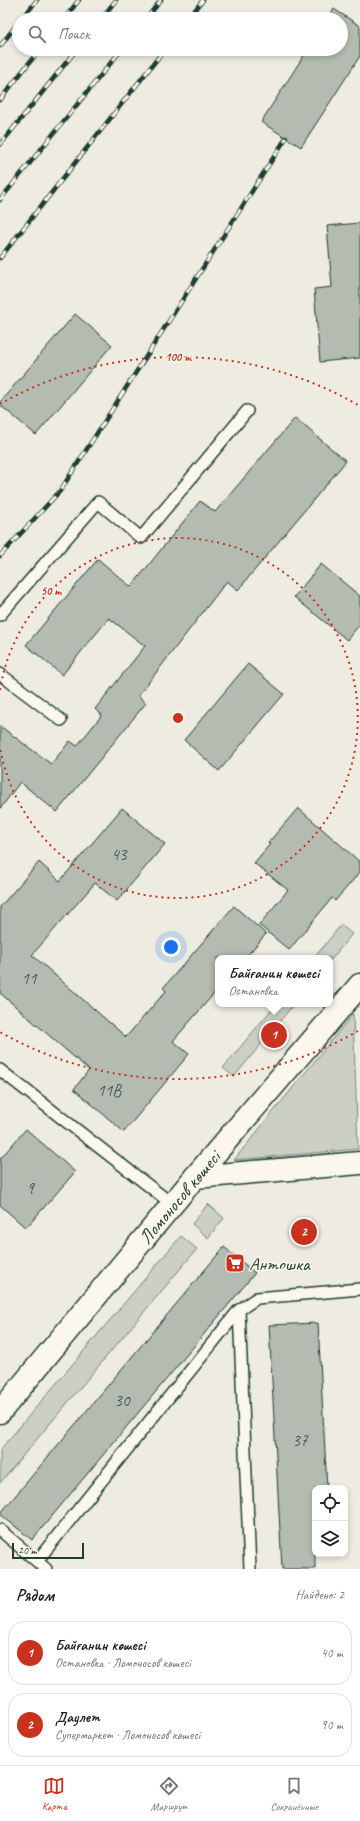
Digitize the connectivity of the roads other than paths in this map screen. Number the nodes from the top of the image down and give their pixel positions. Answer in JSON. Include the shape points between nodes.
{"nodes":[{"id":1,"x":247,"y":411,"type":"dead end"},
{"id":2,"x":1,"y":611,"type":"edge"},
{"id":3,"x":0,"y":674,"type":"edge"},
{"id":4,"x":61,"y":720,"type":"dead end"},
{"id":5,"x":360,"y":985,"type":"edge"},
{"id":6,"x":0,"y":1070,"type":"edge"},
{"id":7,"x":360,"y":1163,"type":"edge"},
{"id":8,"x":195,"y":1177,"type":"junction"},
{"id":9,"x":172,"y":1204,"type":"junction"},
{"id":10,"x":360,"y":1289,"type":"edge"},
{"id":11,"x":239,"y":1310,"type":"junction"},
{"id":12,"x":0,"y":1412,"type":"edge"},
{"id":13,"x":0,"y":1530,"type":"edge"},
{"id":14,"x":37,"y":1561,"type":"junction"},
{"id":15,"x":46,"y":1569,"type":"edge"},
{"id":16,"x":250,"y":1569,"type":"edge"}],
"edges":[{"from":1,"to":2,"type":"lane","via":[[141,538],[98,502]]},
{"from":3,"to":4,"type":"lane"},
{"from":5,"to":8,"type":"street","name":"Ломоносов көшесі"},
{"from":6,"to":9,"type":"lane"},
{"from":7,"to":8,"type":"street"},
{"from":8,"to":9,"type":"street","name":"Ломоносов көшесі"},
{"from":9,"to":12,"type":"street","name":"Ломоносов көшесі"},
{"from":10,"to":11,"type":"lane","via":[[257,1298]]},
{"from":11,"to":14,"type":"lane"},
{"from":11,"to":16,"type":"lane"},
{"from":13,"to":14,"type":"lane"},
{"from":14,"to":15,"type":"lane"}]}
